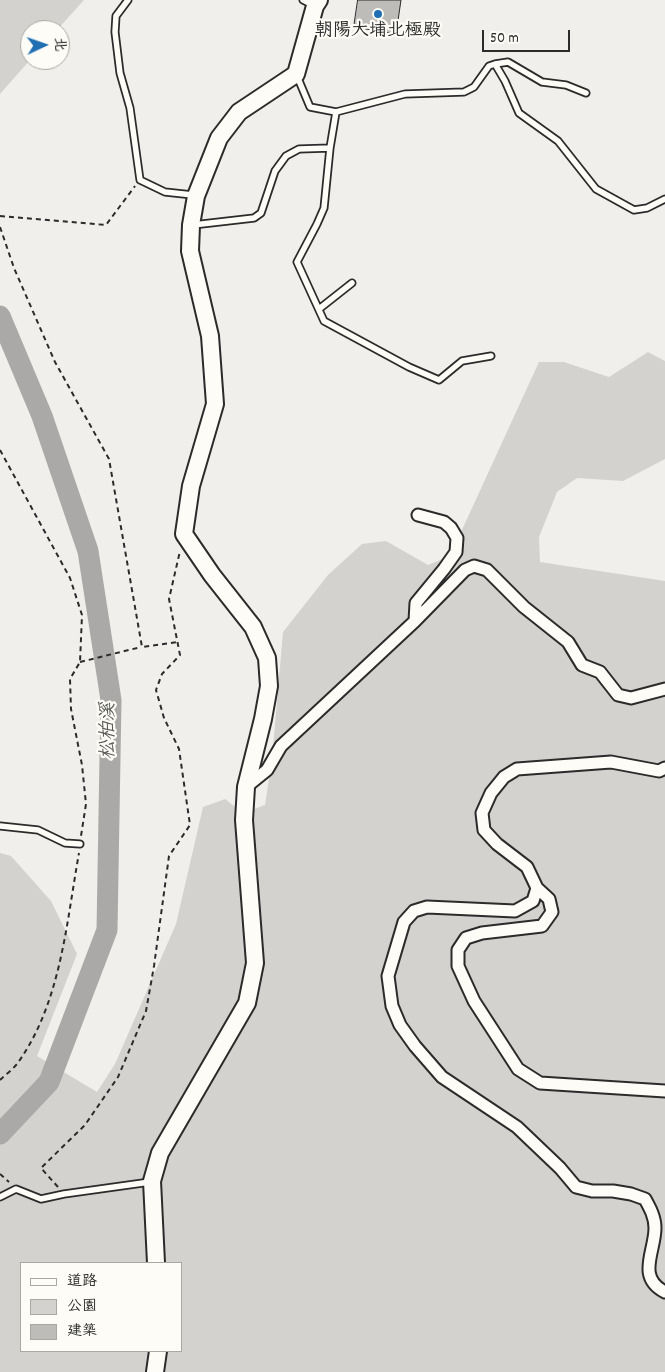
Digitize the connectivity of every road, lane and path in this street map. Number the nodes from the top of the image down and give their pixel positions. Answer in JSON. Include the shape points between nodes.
{"nodes":[{"id":1,"x":128,"y":0,"type":"edge"},
{"id":2,"x":312,"y":2,"type":"edge"},
{"id":3,"x":495,"y":64,"type":"junction"},
{"id":4,"x":296,"y":74,"type":"junction"},
{"id":5,"x":586,"y":93,"type":"dead end"},
{"id":6,"x":336,"y":112,"type":"junction"},
{"id":7,"x":330,"y":148,"type":"junction"},
{"id":8,"x":140,"y":180,"type":"junction"},
{"id":9,"x":196,"y":196,"type":"junction"},
{"id":10,"x":665,"y":199,"type":"edge"},
{"id":11,"x":0,"y":216,"type":"edge"},
{"id":12,"x":190,"y":225,"type":"junction"},
{"id":13,"x":0,"y":227,"type":"edge"},
{"id":14,"x":352,"y":283,"type":"dead end"},
{"id":15,"x":319,"y":309,"type":"junction"},
{"id":16,"x":490,"y":356,"type":"dead end"},
{"id":17,"x":0,"y":450,"type":"edge"},
{"id":18,"x":418,"y":516,"type":"dead end"},
{"id":19,"x":184,"y":534,"type":"junction"},
{"id":20,"x":415,"y":620,"type":"junction"},
{"id":21,"x":178,"y":642,"type":"junction"},
{"id":22,"x":142,"y":647,"type":"junction"},
{"id":23,"x":80,"y":662,"type":"junction"},
{"id":24,"x":665,"y":690,"type":"edge"},
{"id":25,"x":665,"y":768,"type":"edge"},
{"id":26,"x":246,"y":787,"type":"junction"},
{"id":27,"x":0,"y":826,"type":"edge"},
{"id":28,"x":80,"y":844,"type":"junction"},
{"id":29,"x":536,"y":888,"type":"junction"},
{"id":30,"x":0,"y":1080,"type":"edge"},
{"id":31,"x":665,"y":1091,"type":"edge"},
{"id":32,"x":0,"y":1174,"type":"edge"},
{"id":33,"x":152,"y":1181,"type":"junction"},
{"id":34,"x":16,"y":1189,"type":"junction"},
{"id":35,"x":64,"y":1194,"type":"junction"},
{"id":36,"x":0,"y":1198,"type":"edge"},
{"id":37,"x":156,"y":1262,"type":"edge"},
{"id":38,"x":665,"y":1292,"type":"edge"},
{"id":39,"x":158,"y":1352,"type":"edge"},
{"id":40,"x":155,"y":1372,"type":"edge"}],
"edges":[{"from":1,"to":8,"type":"lane","via":[[116,16],[115,32]]},
{"from":2,"to":4,"type":"main road"},
{"from":3,"to":5,"type":"lane","via":[[508,62],[542,82]]},
{"from":3,"to":6,"type":"lane","via":[[489,66],[474,87],[464,92],[405,94]]},
{"from":3,"to":10,"type":"lane","via":[[519,113],[558,141],[596,189],[634,210]]},
{"from":4,"to":6,"type":"lane","via":[[310,107]]},
{"from":4,"to":9,"type":"main road","via":[[239,112],[219,138]]},
{"from":6,"to":7,"type":"lane"},
{"from":7,"to":12,"type":"lane","via":[[300,149],[286,156],[275,172],[261,213],[254,218]]},
{"from":7,"to":15,"type":"lane","via":[[324,208],[297,262]]},
{"from":8,"to":9,"type":"lane","via":[[166,192]]},
{"from":8,"to":11,"type":"path","via":[[106,225]]},
{"from":9,"to":12,"type":"main road"},
{"from":12,"to":19,"type":"main road","via":[[190,251],[210,336],[215,404],[191,486]]},
{"from":13,"to":22,"type":"path","via":[[54,362],[109,459]]},
{"from":14,"to":15,"type":"lane"},
{"from":15,"to":16,"type":"lane","via":[[324,321],[439,380],[462,361]]},
{"from":17,"to":23,"type":"path","via":[[70,578],[82,615]]},
{"from":18,"to":20,"type":"street","via":[[444,522],[457,538],[456,552],[416,603]]},
{"from":19,"to":21,"type":"path","via":[[169,599]]},
{"from":19,"to":26,"type":"main road","via":[[253,627],[267,658],[269,686]]},
{"from":20,"to":24,"type":"street","via":[[465,570],[474,566],[487,570],[524,607],[568,642],[582,665],[600,672],[618,695],[631,698]]},
{"from":20,"to":26,"type":"street","via":[[281,746],[267,770]]},
{"from":21,"to":22,"type":"path"},
{"from":21,"to":35,"type":"path","via":[[180,655],[162,674],[156,690],[164,718],[179,749],[190,825],[169,856],[146,1011],[118,1077],[85,1125],[41,1168]]},
{"from":22,"to":23,"type":"path"},
{"from":23,"to":28,"type":"path","via":[[70,679],[71,709],[86,804]]},
{"from":25,"to":29,"type":"street","via":[[659,771],[611,762],[517,769],[504,777],[491,792],[482,813],[484,830],[527,867]]},
{"from":26,"to":33,"type":"main road","via":[[244,820],[256,963],[246,1003],[160,1153]]},
{"from":27,"to":28,"type":"lane","via":[[38,830],[65,843]]},
{"from":28,"to":30,"type":"path","via":[[53,989],[40,1025],[16,1065]]},
{"from":29,"to":31,"type":"street","via":[[548,899],[552,912],[542,926],[482,932],[466,938],[458,950],[458,966],[479,1009],[518,1069],[540,1083]]},
{"from":29,"to":38,"type":"street","via":[[533,901],[515,911],[427,907],[414,911],[404,922],[388,976],[392,1006],[400,1025],[442,1077],[518,1128],[576,1187],[631,1194],[644,1199],[654,1215],[656,1229],[648,1271],[651,1281]]},
{"from":32,"to":34,"type":"path"},
{"from":33,"to":35,"type":"lane"},
{"from":33,"to":37,"type":"main road"},
{"from":34,"to":35,"type":"lane","via":[[41,1199]]},
{"from":34,"to":36,"type":"lane"},
{"from":39,"to":40,"type":"main road"}]}
